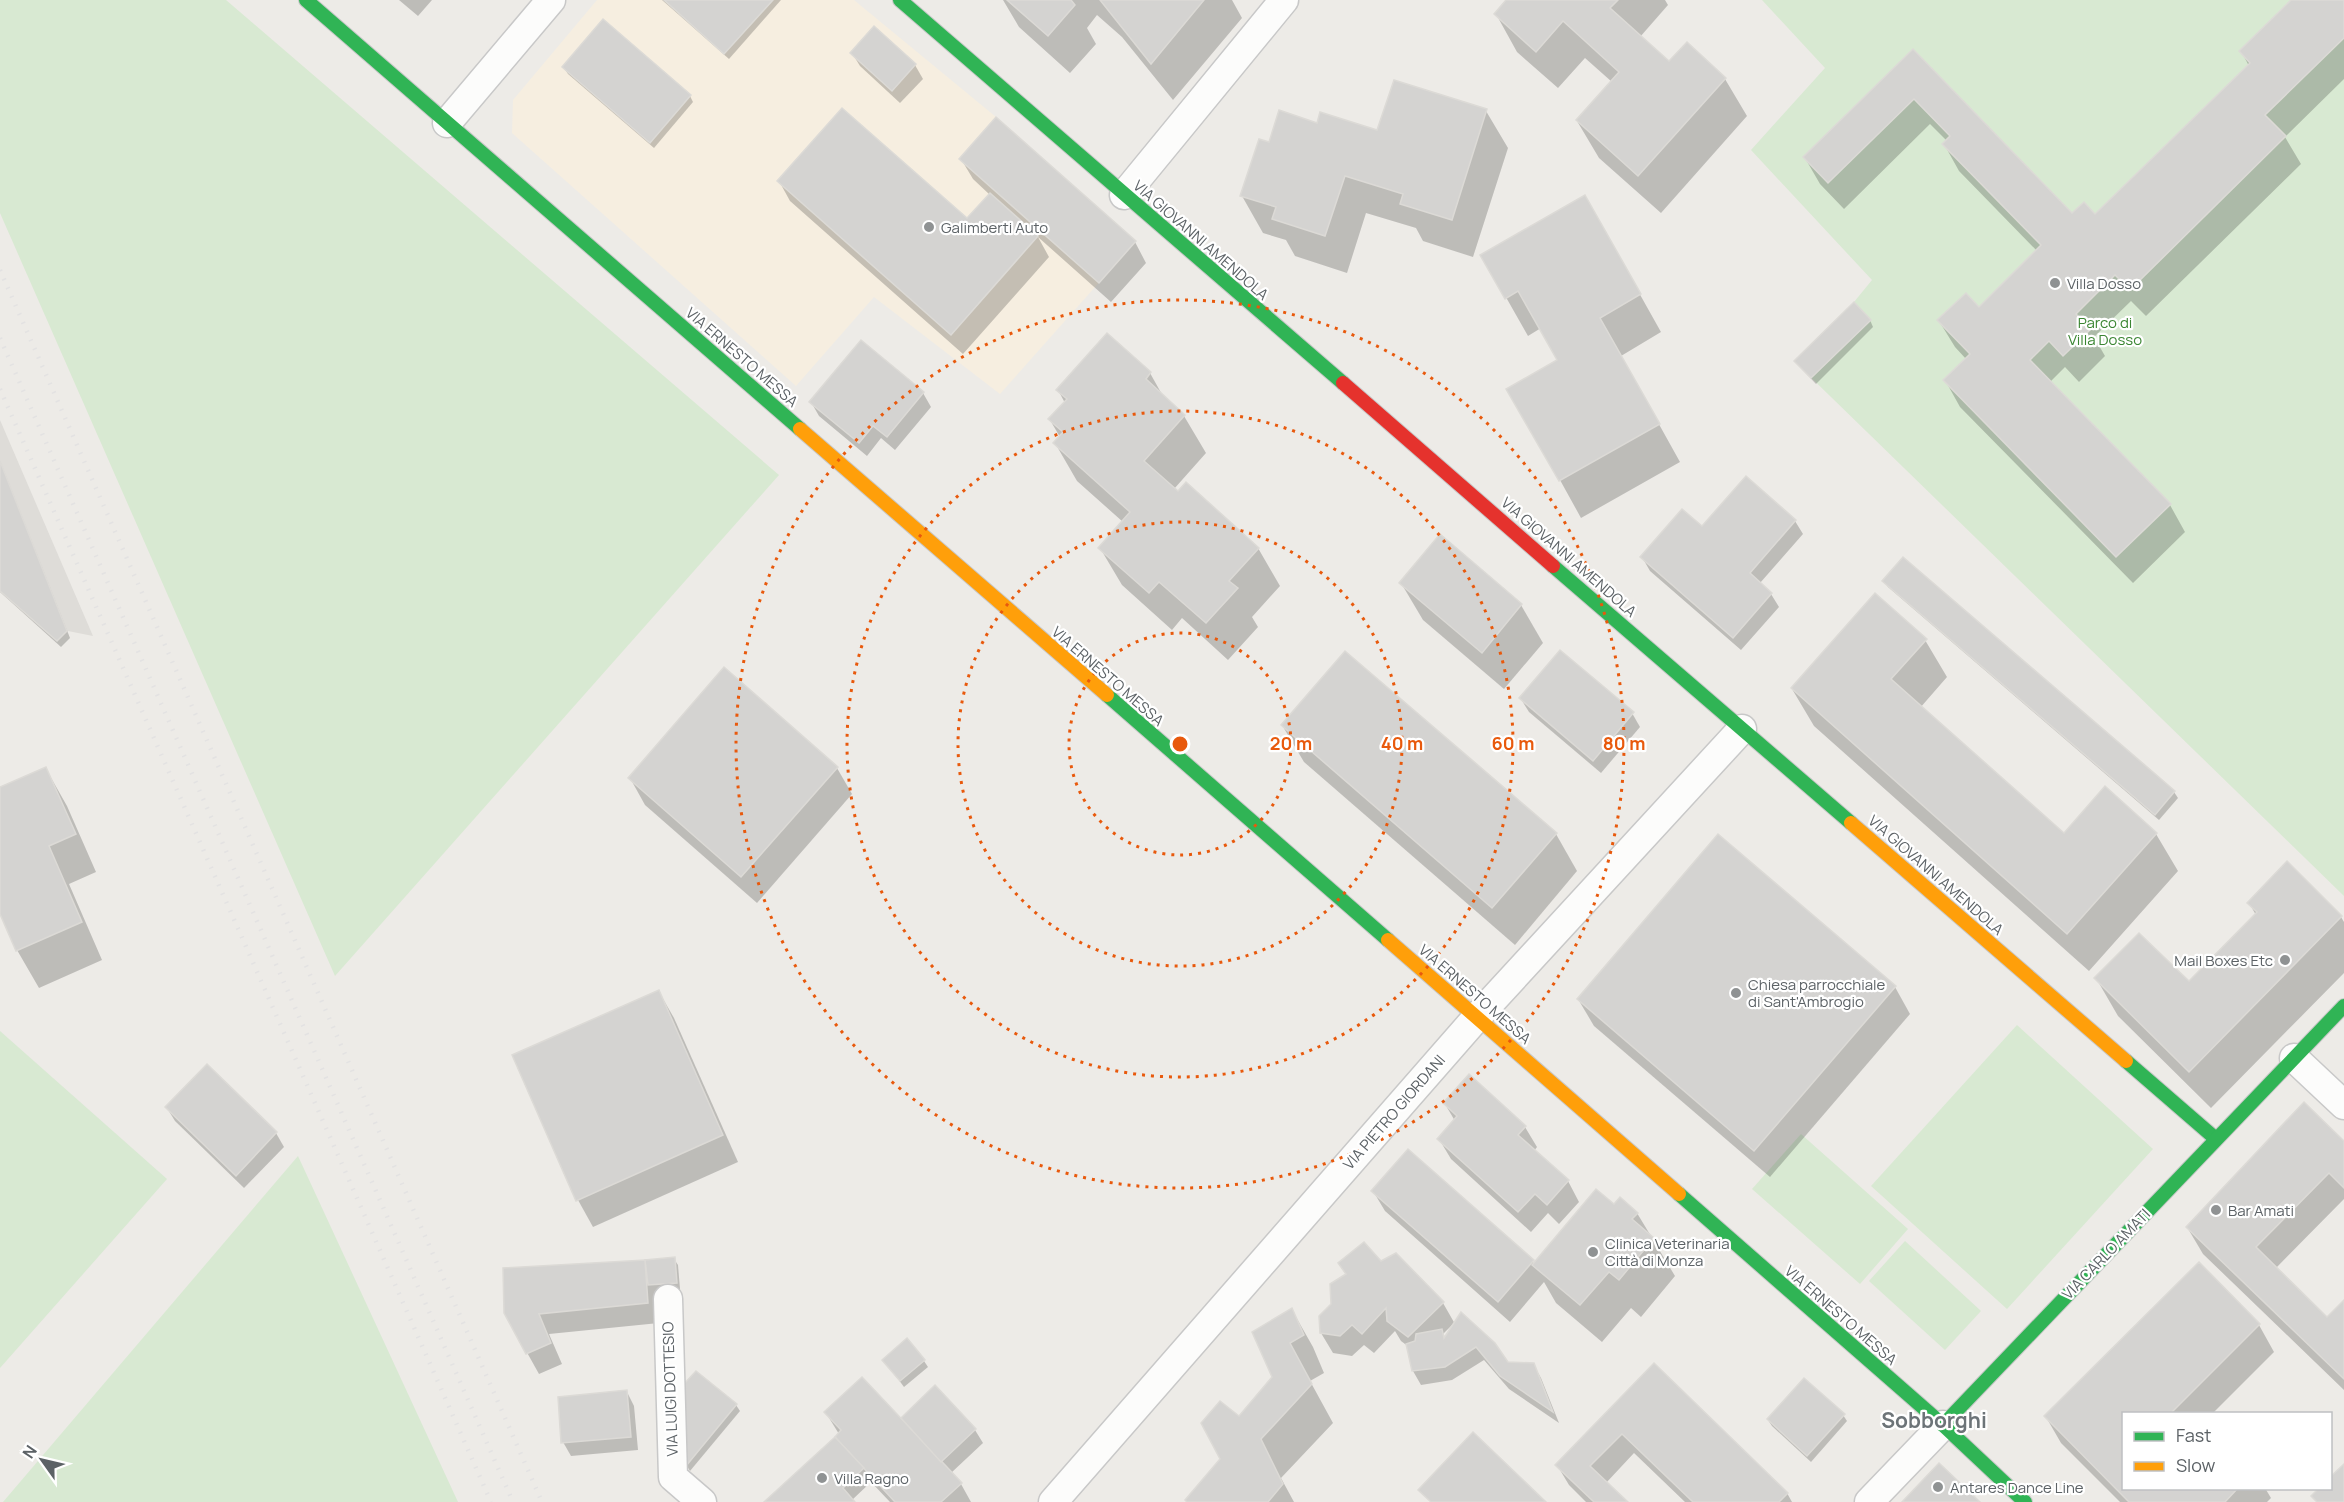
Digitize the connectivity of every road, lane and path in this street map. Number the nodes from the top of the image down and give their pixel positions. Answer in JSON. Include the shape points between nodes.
{"nodes":[{"id":1,"x":306,"y":0,"type":"edge"},
{"id":2,"x":551,"y":0,"type":"edge"},
{"id":3,"x":900,"y":0,"type":"edge"},
{"id":4,"x":1284,"y":0,"type":"edge"},
{"id":5,"x":447,"y":123,"type":"junction"},
{"id":6,"x":1124,"y":195,"type":"junction"},
{"id":7,"x":1742,"y":729,"type":"junction"},
{"id":8,"x":2344,"y":1006,"type":"edge"},
{"id":9,"x":1477,"y":1017,"type":"junction"},
{"id":10,"x":2294,"y":1058,"type":"junction"},
{"id":11,"x":2344,"y":1105,"type":"edge"},
{"id":12,"x":2216,"y":1139,"type":"junction"},
{"id":13,"x":668,"y":1299,"type":"dead end"},
{"id":14,"x":1942,"y":1425,"type":"junction"},
{"id":15,"x":702,"y":1502,"type":"edge"},
{"id":16,"x":1053,"y":1502,"type":"edge"},
{"id":17,"x":1869,"y":1502,"type":"edge"},
{"id":18,"x":2025,"y":1502,"type":"edge"}],
"edges":[{"from":1,"to":5,"type":"street","name":"VIA ERNESTO MESSA"},
{"from":2,"to":5,"type":"street"},
{"from":3,"to":6,"type":"street","name":"VIA GIOVANNI AMENDOLA"},
{"from":4,"to":6,"type":"street"},
{"from":5,"to":9,"type":"street","name":"VIA ERNESTO MESSA"},
{"from":6,"to":7,"type":"street","name":"VIA GIOVANNI AMENDOLA"},
{"from":7,"to":9,"type":"street","name":"VIA PIETRO GIORDANI"},
{"from":7,"to":12,"type":"street","name":"VIA GIOVANNI AMENDOLA"},
{"from":8,"to":10,"type":"street","name":"VIA CARLO AMATI"},
{"from":9,"to":14,"type":"street","name":"VIA ERNESTO MESSA"},
{"from":9,"to":16,"type":"street","name":"VIA PIETRO GIORDANI"},
{"from":10,"to":11,"type":"street"},
{"from":10,"to":12,"type":"street","name":"VIA CARLO AMATI"},
{"from":12,"to":14,"type":"street","name":"VIA CARLO AMATI"},
{"from":13,"to":15,"type":"street","name":"VIA LUIGI DOTTESIO","via":[[673,1477]]},
{"from":14,"to":17,"type":"street","name":"VIA CARLO AMATI"},
{"from":14,"to":18,"type":"street","name":"VIA ERNESTO MESSA"}]}
